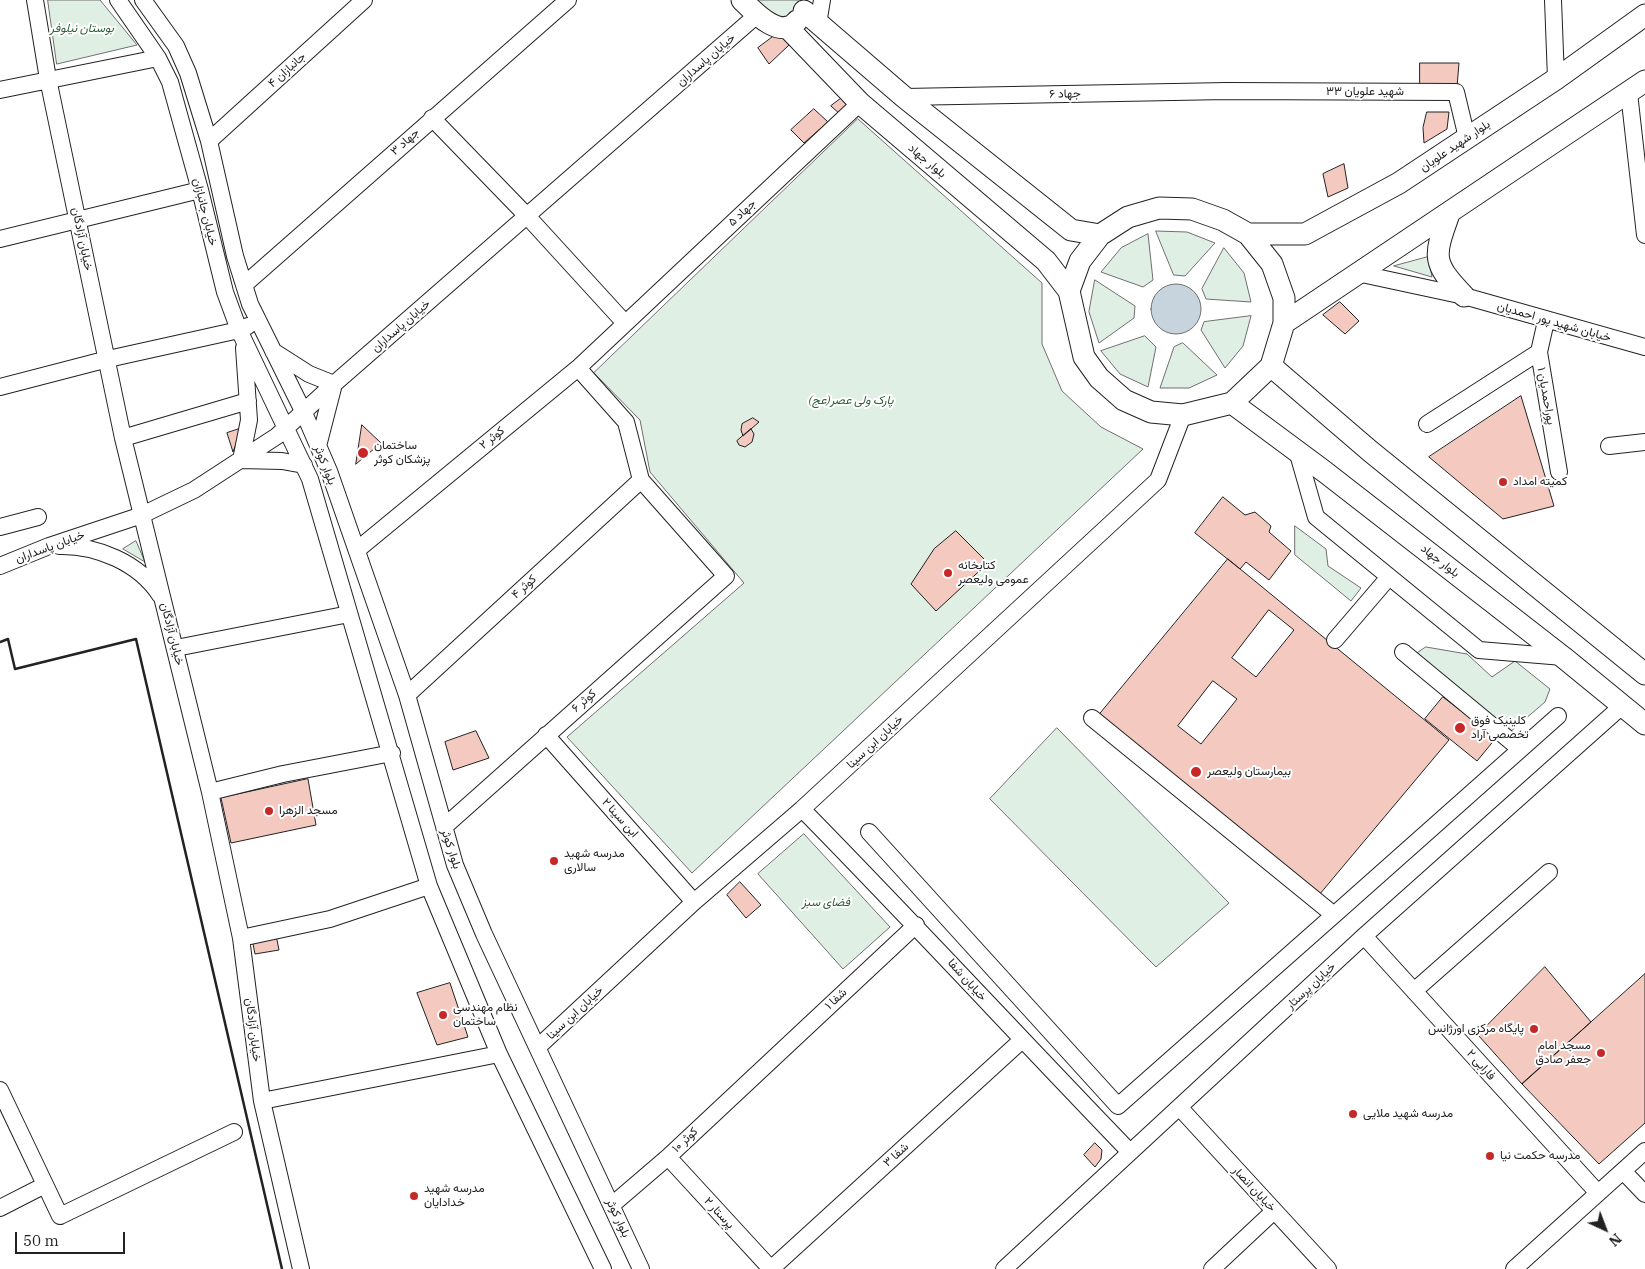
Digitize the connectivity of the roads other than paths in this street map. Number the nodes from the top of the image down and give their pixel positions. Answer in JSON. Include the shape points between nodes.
{"nodes":[{"id":1,"x":35,"y":0,"type":"edge"},
{"id":2,"x":118,"y":0,"type":"edge"},
{"id":3,"x":143,"y":0,"type":"edge"},
{"id":4,"x":364,"y":0,"type":"edge"},
{"id":5,"x":568,"y":0,"type":"edge"},
{"id":6,"x":742,"y":0,"type":"edge"},
{"id":7,"x":1553,"y":0,"type":"edge"},
{"id":8,"x":812,"y":9,"type":"edge"},
{"id":9,"x":757,"y":15,"type":"junction"},
{"id":10,"x":1645,"y":15,"type":"edge"},
{"id":11,"x":787,"y":27,"type":"junction"},
{"id":12,"x":158,"y":58,"type":"junction"},
{"id":13,"x":48,"y":79,"type":"junction"},
{"id":14,"x":1556,"y":79,"type":"junction"},
{"id":15,"x":1637,"y":87,"type":"edge"},
{"id":16,"x":0,"y":90,"type":"edge"},
{"id":17,"x":1227,"y":91,"type":"joint"},
{"id":18,"x":904,"y":97,"type":"junction"},
{"id":19,"x":860,"y":103,"type":"junction"},
{"id":20,"x":432,"y":118,"type":"junction"},
{"id":21,"x":1467,"y":138,"type":"junction"},
{"id":22,"x":209,"y":140,"type":"junction"},
{"id":23,"x":200,"y":190,"type":"junction"},
{"id":24,"x":1449,"y":214,"type":"junction"},
{"id":25,"x":528,"y":217,"type":"junction"},
{"id":26,"x":78,"y":220,"type":"junction"},
{"id":27,"x":1645,"y":230,"type":"edge"},
{"id":28,"x":1248,"y":234,"type":"junction"},
{"id":29,"x":1100,"y":235,"type":"junction"},
{"id":30,"x":1645,"y":235,"type":"edge"},
{"id":31,"x":0,"y":239,"type":"edge"},
{"id":32,"x":1357,"y":273,"type":"junction"},
{"id":33,"x":244,"y":285,"type":"junction"},
{"id":34,"x":1069,"y":291,"type":"junction"},
{"id":35,"x":1464,"y":296,"type":"junction"},
{"id":36,"x":1546,"y":321,"type":"junction"},
{"id":37,"x":257,"y":322,"type":"junction"},
{"id":38,"x":624,"y":322,"type":"junction"},
{"id":39,"x":1284,"y":323,"type":"junction"},
{"id":40,"x":241,"y":336,"type":"junction"},
{"id":41,"x":1645,"y":347,"type":"edge"},
{"id":42,"x":272,"y":351,"type":"junction"},
{"id":43,"x":1539,"y":352,"type":"junction"},
{"id":44,"x":108,"y":359,"type":"junction"},
{"id":45,"x":1271,"y":366,"type":"junction"},
{"id":46,"x":578,"y":368,"type":"junction"},
{"id":47,"x":334,"y":384,"type":"junction"},
{"id":48,"x":0,"y":387,"type":"edge"},
{"id":49,"x":248,"y":400,"type":"junction"},
{"id":50,"x":1232,"y":403,"type":"junction"},
{"id":51,"x":304,"y":413,"type":"junction"},
{"id":52,"x":1183,"y":415,"type":"junction"},
{"id":53,"x":1427,"y":424,"type":"dead end"},
{"id":54,"x":287,"y":427,"type":"junction"},
{"id":55,"x":124,"y":438,"type":"junction"},
{"id":56,"x":1645,"y":442,"type":"edge"},
{"id":57,"x":318,"y":446,"type":"junction"},
{"id":58,"x":1609,"y":446,"type":"dead end"},
{"id":59,"x":1298,"y":454,"type":"junction"},
{"id":60,"x":241,"y":460,"type":"junction"},
{"id":61,"x":329,"y":471,"type":"junction"},
{"id":62,"x":307,"y":472,"type":"junction"},
{"id":63,"x":1559,"y":472,"type":"dead end"},
{"id":64,"x":641,"y":480,"type":"junction"},
{"id":65,"x":142,"y":515,"type":"junction"},
{"id":66,"x":38,"y":517,"type":"dead end"},
{"id":67,"x":0,"y":527,"type":"edge"},
{"id":68,"x":49,"y":546,"type":"junction"},
{"id":69,"x":357,"y":550,"type":"junction"},
{"id":70,"x":0,"y":566,"type":"edge"},
{"id":71,"x":1389,"y":577,"type":"junction"},
{"id":72,"x":165,"y":603,"type":"junction"},
{"id":73,"x":349,"y":614,"type":"junction"},
{"id":74,"x":1334,"y":640,"type":"dead end"},
{"id":75,"x":176,"y":648,"type":"junction"},
{"id":76,"x":1403,"y":652,"type":"dead end"},
{"id":77,"x":1563,"y":657,"type":"junction"},
{"id":78,"x":1645,"y":674,"type":"edge"},
{"id":79,"x":407,"y":695,"type":"junction"},
{"id":80,"x":1622,"y":706,"type":"junction"},
{"id":81,"x":1558,"y":716,"type":"dead end"},
{"id":82,"x":1092,"y":718,"type":"dead end"},
{"id":83,"x":1645,"y":724,"type":"edge"},
{"id":84,"x":546,"y":735,"type":"junction"},
{"id":85,"x":1519,"y":748,"type":"junction"},
{"id":86,"x":392,"y":753,"type":"junction"},
{"id":87,"x":210,"y":792,"type":"junction"},
{"id":88,"x":802,"y":809,"type":"junction"},
{"id":89,"x":444,"y":827,"type":"junction"},
{"id":90,"x":869,"y":832,"type":"dead end"},
{"id":91,"x":1549,"y":872,"type":"dead end"},
{"id":92,"x":429,"y":886,"type":"junction"},
{"id":93,"x":694,"y":902,"type":"junction"},
{"id":94,"x":1334,"y":914,"type":"junction"},
{"id":95,"x":916,"y":925,"type":"junction"},
{"id":96,"x":1364,"y":936,"type":"junction"},
{"id":97,"x":241,"y":938,"type":"junction"},
{"id":98,"x":1414,"y":992,"type":"junction"},
{"id":99,"x":1022,"y":1040,"type":"junction"},
{"id":100,"x":538,"y":1047,"type":"junction"},
{"id":101,"x":499,"y":1054,"type":"junction"},
{"id":102,"x":756,"y":1073,"type":"joint"},
{"id":103,"x":0,"y":1090,"type":"edge"},
{"id":104,"x":262,"y":1101,"type":"junction"},
{"id":105,"x":1180,"y":1108,"type":"junction"},
{"id":106,"x":234,"y":1132,"type":"dead end"},
{"id":107,"x":1130,"y":1152,"type":"junction"},
{"id":108,"x":1645,"y":1152,"type":"edge"},
{"id":109,"x":668,"y":1157,"type":"junction"},
{"id":110,"x":1623,"y":1171,"type":"junction"},
{"id":111,"x":45,"y":1185,"type":"junction"},
{"id":112,"x":1598,"y":1193,"type":"junction"},
{"id":113,"x":1645,"y":1194,"type":"edge"},
{"id":114,"x":612,"y":1205,"type":"junction"},
{"id":115,"x":0,"y":1208,"type":"edge"},
{"id":116,"x":1274,"y":1211,"type":"junction"},
{"id":117,"x":301,"y":1269,"type":"edge"},
{"id":118,"x":603,"y":1269,"type":"edge"},
{"id":119,"x":641,"y":1269,"type":"edge"},
{"id":120,"x":771,"y":1269,"type":"edge"},
{"id":121,"x":1004,"y":1269,"type":"edge"},
{"id":122,"x":1212,"y":1269,"type":"edge"},
{"id":123,"x":1328,"y":1269,"type":"edge"},
{"id":124,"x":1514,"y":1269,"type":"edge"}],
"edges":[{"from":1,"to":13,"type":"street","name":"خیابان آزادگان"},
{"from":2,"to":12,"type":"street","name":"خیابان جانبازان"},
{"from":3,"to":22,"type":"street","name":"خیابان جانبازان","via":[[176,46]]},
{"from":4,"to":22,"type":"street","name":"جانبازان ۴"},
{"from":5,"to":20,"type":"street","name":"جهاد ۳"},
{"from":6,"to":9,"type":"main road"},
{"from":7,"to":14,"type":"street"},
{"from":8,"to":11,"type":"main road"},
{"from":8,"to":18,"type":"main road"},
{"from":9,"to":11,"type":"main road","via":[[777,27]]},
{"from":9,"to":25,"type":"street","name":"خیابان پاسداران"},
{"from":10,"to":14,"type":"main road","name":"بلوار شهید علویان"},
{"from":11,"to":19,"type":"main road","name":"بلوار جهاد"},
{"from":12,"to":13,"type":"street"},
{"from":12,"to":23,"type":"street","name":"خیابان جانبازان","via":[[177,104]]},
{"from":13,"to":16,"type":"street"},
{"from":13,"to":26,"type":"street","name":"خیابان آزادگان"},
{"from":14,"to":21,"type":"main road","name":"بلوار شهید علویان"},
{"from":15,"to":24,"type":"main road"},
{"from":15,"to":27,"type":"street"},
{"from":17,"to":18,"type":"street","name":"جهاد ۶"},
{"from":17,"to":21,"type":"street","name":"شهید علویان ۳۳","via":[[1456,92]]},
{"from":18,"to":29,"type":"main road","via":[[1071,230]]},
{"from":19,"to":34,"type":"main road","name":"بلوار جهاد","via":[[1046,261]]},
{"from":19,"to":38,"type":"street","name":"جهاد ۵"},
{"from":20,"to":25,"type":"street"},
{"from":20,"to":33,"type":"street","name":"جهاد ۳"},
{"from":21,"to":28,"type":"main road","name":"بلوار شهید علویان","via":[[1399,183],[1305,234]]},
{"from":22,"to":33,"type":"street","name":"خیابان جانبازان"},
{"from":23,"to":26,"type":"street"},
{"from":23,"to":40,"type":"street","name":"خیابان جانبازان","via":[[225,292]]},
{"from":24,"to":32,"type":"main road"},
{"from":24,"to":35,"type":"main road","via":[[1438,247],[1439,267]]},
{"from":25,"to":38,"type":"street"},
{"from":25,"to":47,"type":"street","name":"خیابان پاسداران"},
{"from":26,"to":31,"type":"street"},
{"from":26,"to":44,"type":"street","name":"خیابان آزادگان"},
{"from":27,"to":30,"type":"street"},
{"from":28,"to":29,"type":"main road","via":[[1192,209],[1159,208],[1128,216]]},
{"from":28,"to":39,"type":"main road","via":[[1272,264],[1284,298]]},
{"from":29,"to":34,"type":"main road","via":[[1080,260]]},
{"from":32,"to":35,"type":"street","name":"خیابان شهید پور احمدیان"},
{"from":32,"to":39,"type":"main road"},
{"from":33,"to":37,"type":"street","name":"خیابان جانبازان"},
{"from":34,"to":52,"type":"main road","via":[[1084,357],[1099,378],[1124,400],[1151,412]]},
{"from":35,"to":36,"type":"street","name":"خیابان شهید پور احمدیان"},
{"from":36,"to":41,"type":"street","name":"خیابان شهید پور احمدیان"},
{"from":36,"to":43,"type":"street","name":"پوراحمدیان ۱"},
{"from":37,"to":40,"type":"street"},
{"from":37,"to":42,"type":"street","name":"خیابان جانبازان"},
{"from":38,"to":46,"type":"street","name":"کوثر ۲"},
{"from":39,"to":45,"type":"main road"},
{"from":40,"to":44,"type":"street"},
{"from":40,"to":49,"type":"street"},
{"from":40,"to":54,"type":"street","name":"خیابان جانبازان"},
{"from":42,"to":47,"type":"street","via":[[309,374]]},
{"from":42,"to":51,"type":"street","name":"خیابان جانبازان"},
{"from":43,"to":53,"type":"street"},
{"from":43,"to":63,"type":"street","name":"پوراحمدیان ۱"},
{"from":44,"to":48,"type":"street"},
{"from":44,"to":55,"type":"street","name":"خیابان آزادگان"},
{"from":45,"to":50,"type":"main road"},
{"from":45,"to":78,"type":"main road","via":[[1370,451]]},
{"from":46,"to":64,"type":"street","via":[[626,422]]},
{"from":46,"to":69,"type":"street","name":"کوثر ۲"},
{"from":47,"to":51,"type":"street","name":"خیابان پاسداران"},
{"from":47,"to":57,"type":"street"},
{"from":49,"to":55,"type":"street"},
{"from":49,"to":60,"type":"street"},
{"from":50,"to":52,"type":"main road"},
{"from":50,"to":59,"type":"main road","name":"بلوار جهاد"},
{"from":51,"to":54,"type":"street","name":"خیابان پاسداران"},
{"from":51,"to":57,"type":"street","name":"بلوار کوثر"},
{"from":52,"to":88,"type":"street","name":"خیابان ابن سینا","via":[[1158,480]]},
{"from":54,"to":60,"type":"street","name":"خیابان پاسداران"},
{"from":54,"to":62,"type":"street","name":"بلوار کوثر"},
{"from":55,"to":65,"type":"street","name":"خیابان آزادگان"},
{"from":56,"to":58,"type":"street"},
{"from":57,"to":61,"type":"street","name":"بلوار کوثر"},
{"from":59,"to":71,"type":"street","via":[[1316,517]]},
{"from":59,"to":77,"type":"main road","name":"بلوار جهاد"},
{"from":60,"to":62,"type":"street","via":[[282,461]]},
{"from":60,"to":65,"type":"street","name":"خیابان پاسداران","via":[[194,490]]},
{"from":61,"to":62,"type":"street"},
{"from":61,"to":69,"type":"street","name":"بلوار کوثر"},
{"from":62,"to":73,"type":"street","name":"بلوار کوثر"},
{"from":64,"to":79,"type":"street","name":"کوثر ۴"},
{"from":64,"to":84,"type":"street","name":"کوثر ۶","via":[[726,576]]},
{"from":65,"to":68,"type":"street","name":"خیابان پاسداران"},
{"from":65,"to":72,"type":"street","name":"خیابان آزادگان"},
{"from":66,"to":67,"type":"street"},
{"from":68,"to":70,"type":"street","name":"خیابان پاسداران"},
{"from":68,"to":72,"type":"street","via":[[70,546],[122,560],[151,582]]},
{"from":69,"to":79,"type":"street","name":"بلوار کوثر"},
{"from":71,"to":74,"type":"street"},
{"from":71,"to":77,"type":"street","via":[[1479,650]]},
{"from":72,"to":75,"type":"street","name":"خیابان آزادگان"},
{"from":73,"to":75,"type":"street"},
{"from":73,"to":86,"type":"street","name":"بلوار کوثر"},
{"from":75,"to":87,"type":"street","name":"خیابان آزادگان"},
{"from":76,"to":85,"type":"street"},
{"from":77,"to":80,"type":"main road","name":"بلوار جهاد"},
{"from":79,"to":89,"type":"street","name":"بلوار کوثر"},
{"from":80,"to":83,"type":"main road","name":"بلوار جهاد"},
{"from":80,"to":96,"type":"street","name":"خیابان پرستار"},
{"from":81,"to":85,"type":"street"},
{"from":82,"to":94,"type":"street"},
{"from":84,"to":89,"type":"street","name":"کوثر ۶"},
{"from":84,"to":93,"type":"street","name":"ابن سینا ۲"},
{"from":85,"to":94,"type":"street"},
{"from":86,"to":87,"type":"street"},
{"from":86,"to":92,"type":"street","name":"بلوار کوثر"},
{"from":87,"to":97,"type":"street","name":"خیابان آزادگان"},
{"from":88,"to":93,"type":"street","name":"خیابان ابن سینا"},
{"from":88,"to":95,"type":"street","name":"خیابان شفا"},
{"from":89,"to":100,"type":"street","name":"بلوار کوثر","via":[[455,865],[477,917]]},
{"from":90,"to":94,"type":"street","via":[[1118,1106]]},
{"from":91,"to":98,"type":"street"},
{"from":92,"to":97,"type":"street","via":[[330,919]]},
{"from":92,"to":101,"type":"street","name":"بلوار کوثر"},
{"from":93,"to":100,"type":"street","name":"خیابان ابن سینا"},
{"from":95,"to":99,"type":"street","name":"خیابان شفا"},
{"from":95,"to":102,"type":"street","name":"شفا ۱"},
{"from":96,"to":98,"type":"street","name":"فارابی ۲"},
{"from":96,"to":105,"type":"street","name":"خیابان پرستار"},
{"from":97,"to":104,"type":"street","name":"خیابان آزادگان"},
{"from":98,"to":112,"type":"street","name":"فارابی ۲"},
{"from":99,"to":107,"type":"street","name":"خیابان شفا"},
{"from":99,"to":120,"type":"street","name":"شفا ۳"},
{"from":100,"to":114,"type":"street","name":"بلوار کوثر"},
{"from":101,"to":104,"type":"street"},
{"from":101,"to":118,"type":"street","name":"بلوار کوثر"},
{"from":102,"to":109,"type":"street","name":"کوثر ۱۰"},
{"from":103,"to":111,"type":"street"},
{"from":104,"to":117,"type":"street","name":"خیابان آزادگان"},
{"from":105,"to":107,"type":"street","name":"خیابان پرستار"},
{"from":105,"to":116,"type":"street","name":"خیابان انصار"},
{"from":106,"to":111,"type":"street","via":[[60,1216]]},
{"from":107,"to":121,"type":"street","name":"خیابان پرستار"},
{"from":108,"to":110,"type":"street"},
{"from":109,"to":114,"type":"street","name":"کوثر ۱۰"},
{"from":109,"to":120,"type":"street","name":"پرستار ۲"},
{"from":110,"to":112,"type":"street"},
{"from":110,"to":113,"type":"street"},
{"from":111,"to":115,"type":"street"},
{"from":112,"to":124,"type":"street"},
{"from":114,"to":119,"type":"street","name":"بلوار کوثر"},
{"from":116,"to":122,"type":"street"},
{"from":116,"to":123,"type":"street","name":"خیابان انصار"}]}
